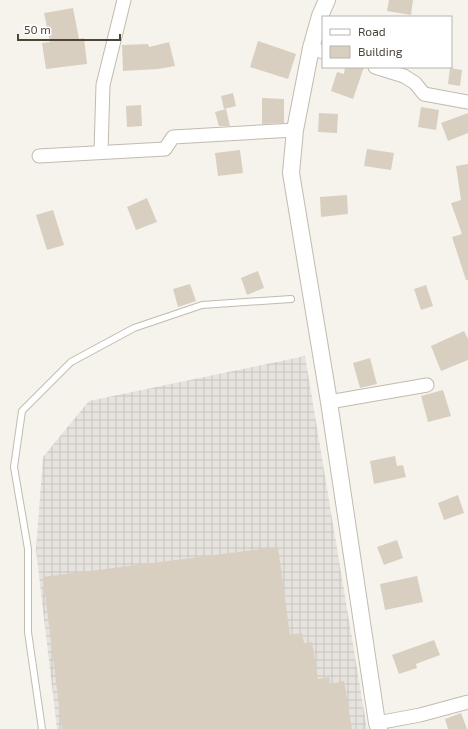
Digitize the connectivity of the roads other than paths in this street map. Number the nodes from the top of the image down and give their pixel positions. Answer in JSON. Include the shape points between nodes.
{"nodes":[{"id":1,"x":124,"y":0,"type":"edge"},
{"id":2,"x":327,"y":0,"type":"edge"},
{"id":3,"x":317,"y":50,"type":"edge"},
{"id":4,"x":377,"y":68,"type":"edge"},
{"id":5,"x":468,"y":102,"type":"edge"},
{"id":6,"x":295,"y":130,"type":"junction"},
{"id":7,"x":101,"y":152,"type":"junction"},
{"id":8,"x":39,"y":156,"type":"dead end"},
{"id":9,"x":291,"y":300,"type":"dead end"},
{"id":10,"x":427,"y":385,"type":"dead end"},
{"id":11,"x":329,"y":402,"type":"junction"},
{"id":12,"x":468,"y":702,"type":"edge"},
{"id":13,"x":378,"y":726,"type":"edge"},
{"id":14,"x":42,"y":729,"type":"edge"}],
"edges":[{"from":1,"to":7,"type":"street","via":[[103,85]]},
{"from":2,"to":3,"type":"street","via":[[320,16]]},
{"from":3,"to":6,"type":"street"},
{"from":4,"to":5,"type":"street","via":[[404,76],[415,83],[424,94]]},
{"from":6,"to":7,"type":"street","via":[[173,137],[165,149]]},
{"from":6,"to":11,"type":"street","via":[[291,174]]},
{"from":7,"to":8,"type":"street"},
{"from":9,"to":14,"type":"lane","via":[[202,305],[134,328],[71,362],[22,411],[14,467],[28,549],[28,632]]},
{"from":10,"to":11,"type":"street"},
{"from":11,"to":13,"type":"street"},
{"from":12,"to":13,"type":"street"}]}
